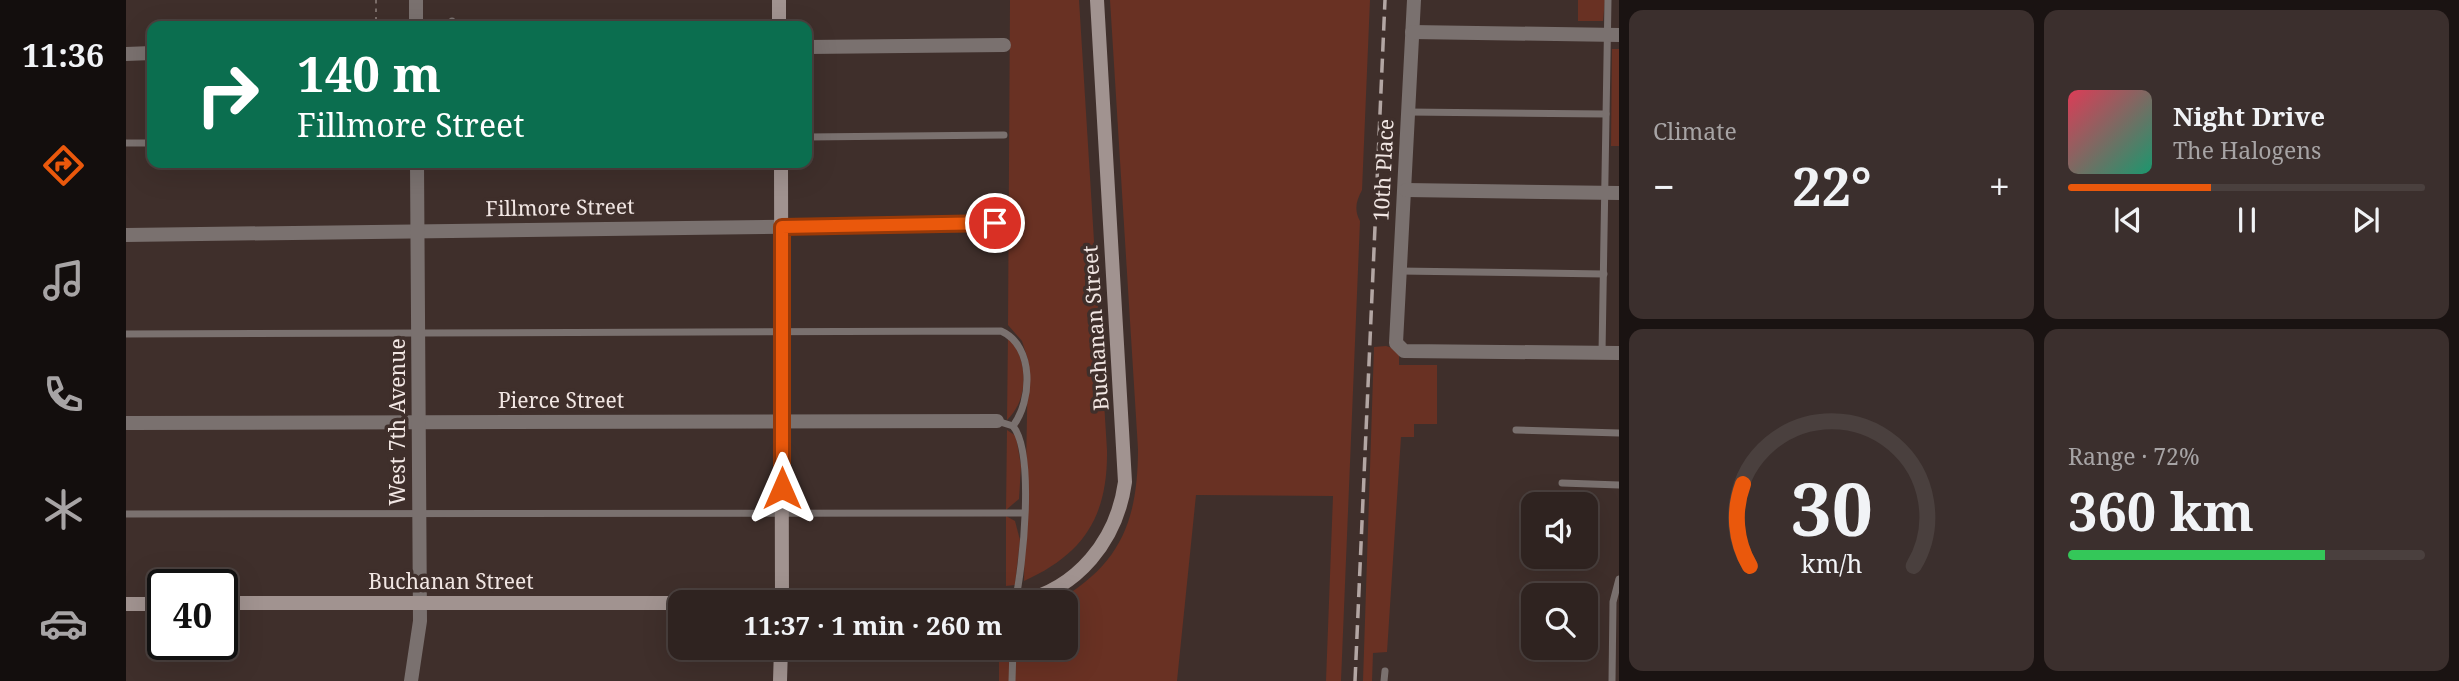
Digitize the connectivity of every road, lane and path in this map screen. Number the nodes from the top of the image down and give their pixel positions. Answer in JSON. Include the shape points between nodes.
{"nodes":[{"id":1,"x":376,"y":0,"type":"edge"},
{"id":2,"x":416,"y":0,"type":"edge"},
{"id":3,"x":779,"y":0,"type":"edge"},
{"id":4,"x":1097,"y":0,"type":"edge"},
{"id":5,"x":1414,"y":0,"type":"edge"},
{"id":6,"x":1608,"y":0,"type":"edge"},
{"id":7,"x":376,"y":21,"type":"edge"},
{"id":8,"x":416,"y":21,"type":"edge"},
{"id":9,"x":779,"y":21,"type":"edge"},
{"id":10,"x":1412,"y":32,"type":"junction"},
{"id":11,"x":1613,"y":35,"type":"edge"},
{"id":12,"x":1004,"y":45,"type":"dead end"},
{"id":13,"x":812,"y":47,"type":"edge"},
{"id":14,"x":147,"y":53,"type":"edge"},
{"id":15,"x":126,"y":54,"type":"edge"},
{"id":16,"x":1408,"y":112,"type":"junction"},
{"id":17,"x":1606,"y":114,"type":"junction"},
{"id":18,"x":1003,"y":135,"type":"dead end"},
{"id":19,"x":812,"y":136,"type":"edge"},
{"id":20,"x":126,"y":143,"type":"edge"},
{"id":21,"x":147,"y":143,"type":"edge"},
{"id":22,"x":417,"y":168,"type":"edge"},
{"id":23,"x":781,"y":168,"type":"edge"},
{"id":24,"x":1406,"y":190,"type":"junction"},
{"id":25,"x":1612,"y":193,"type":"edge"},
{"id":26,"x":995,"y":223,"type":"dead end"},
{"id":27,"x":782,"y":227,"type":"junction"},
{"id":28,"x":418,"y":231,"type":"junction"},
{"id":29,"x":126,"y":234,"type":"edge"},
{"id":30,"x":1398,"y":271,"type":"junction"},
{"id":31,"x":1604,"y":274,"type":"junction"},
{"id":32,"x":782,"y":332,"type":"junction"},
{"id":33,"x":126,"y":334,"type":"edge"},
{"id":34,"x":419,"y":334,"type":"junction"},
{"id":35,"x":1602,"y":353,"type":"junction"},
{"id":36,"x":1619,"y":353,"type":"edge"},
{"id":37,"x":782,"y":421,"type":"junction"},
{"id":38,"x":997,"y":421,"type":"joint"},
{"id":39,"x":126,"y":423,"type":"edge"},
{"id":40,"x":419,"y":423,"type":"junction"},
{"id":41,"x":1013,"y":426,"type":"junction"},
{"id":42,"x":1516,"y":430,"type":"dead end"},
{"id":43,"x":1619,"y":433,"type":"edge"},
{"id":44,"x":1562,"y":483,"type":"dead end"},
{"id":45,"x":1619,"y":485,"type":"edge"},
{"id":46,"x":419,"y":513,"type":"junction"},
{"id":47,"x":782,"y":513,"type":"junction"},
{"id":48,"x":1023,"y":513,"type":"junction"},
{"id":49,"x":126,"y":514,"type":"edge"},
{"id":50,"x":1619,"y":579,"type":"edge"},
{"id":51,"x":782,"y":590,"type":"edge"},
{"id":52,"x":1018,"y":590,"type":"edge"},
{"id":53,"x":1050,"y":590,"type":"edge"},
{"id":54,"x":238,"y":603,"type":"edge"},
{"id":55,"x":419,"y":603,"type":"junction"},
{"id":56,"x":668,"y":603,"type":"edge"},
{"id":57,"x":126,"y":604,"type":"edge"},
{"id":58,"x":147,"y":604,"type":"edge"},
{"id":59,"x":781,"y":660,"type":"edge"},
{"id":60,"x":1013,"y":660,"type":"edge"},
{"id":61,"x":1385,"y":671,"type":"dead end"},
{"id":62,"x":411,"y":681,"type":"edge"},
{"id":63,"x":780,"y":681,"type":"edge"},
{"id":64,"x":1012,"y":681,"type":"edge"},
{"id":65,"x":1384,"y":681,"type":"edge"},
{"id":66,"x":1612,"y":681,"type":"edge"}],
"edges":[{"from":1,"to":7,"type":"path"},
{"from":2,"to":8,"type":"street"},
{"from":3,"to":9,"type":"street"},
{"from":4,"to":53,"type":"street","name":"Buchanan Street","via":[[1125,482],[1113,526],[1090,562]]},
{"from":5,"to":10,"type":"street","name":"10th Place"},
{"from":6,"to":11,"type":"lane"},
{"from":10,"to":11,"type":"street"},
{"from":10,"to":16,"type":"street","name":"10th Place"},
{"from":11,"to":17,"type":"lane"},
{"from":12,"to":13,"type":"street"},
{"from":14,"to":15,"type":"street"},
{"from":16,"to":17,"type":"lane"},
{"from":16,"to":24,"type":"street","name":"10th Place"},
{"from":17,"to":25,"type":"lane"},
{"from":18,"to":19,"type":"lane"},
{"from":20,"to":21,"type":"lane"},
{"from":22,"to":28,"type":"street","name":"West 7th Avenue"},
{"from":23,"to":27,"type":"street"},
{"from":24,"to":25,"type":"street"},
{"from":24,"to":30,"type":"street","name":"10th Place"},
{"from":25,"to":31,"type":"lane"},
{"from":26,"to":27,"type":"street","name":"Fillmore Street"},
{"from":27,"to":28,"type":"street","name":"Fillmore Street"},
{"from":27,"to":32,"type":"street"},
{"from":28,"to":29,"type":"street","name":"Fillmore Street"},
{"from":28,"to":34,"type":"street","name":"West 7th Avenue"},
{"from":30,"to":31,"type":"lane"},
{"from":30,"to":35,"type":"street","name":"10th Place","via":[[1396,343],[1404,351]]},
{"from":31,"to":35,"type":"lane"},
{"from":32,"to":34,"type":"lane"},
{"from":32,"to":37,"type":"street"},
{"from":32,"to":41,"type":"lane","via":[[1001,331],[1016,340],[1025,364],[1023,408]]},
{"from":33,"to":34,"type":"lane"},
{"from":34,"to":40,"type":"street","name":"West 7th Avenue"},
{"from":35,"to":36,"type":"street"},
{"from":37,"to":38,"type":"street","name":"Pierce Street"},
{"from":37,"to":40,"type":"street","name":"Pierce Street"},
{"from":37,"to":47,"type":"street"},
{"from":38,"to":41,"type":"lane"},
{"from":39,"to":40,"type":"street","name":"Pierce Street"},
{"from":40,"to":46,"type":"street","name":"West 7th Avenue"},
{"from":41,"to":48,"type":"lane","via":[[1024,446]]},
{"from":42,"to":43,"type":"lane"},
{"from":44,"to":45,"type":"lane"},
{"from":46,"to":47,"type":"lane"},
{"from":46,"to":49,"type":"lane"},
{"from":46,"to":55,"type":"street","name":"West 7th Avenue"},
{"from":47,"to":48,"type":"lane"},
{"from":47,"to":51,"type":"street"},
{"from":48,"to":52,"type":"lane"},
{"from":50,"to":66,"type":"lane","via":[[1613,602]]},
{"from":54,"to":55,"type":"street","name":"Buchanan Street"},
{"from":55,"to":56,"type":"street","name":"Buchanan Street"},
{"from":55,"to":62,"type":"street","name":"West 7th Avenue"},
{"from":57,"to":58,"type":"street"},
{"from":59,"to":63,"type":"street"},
{"from":60,"to":64,"type":"lane"},
{"from":61,"to":65,"type":"lane"}]}
